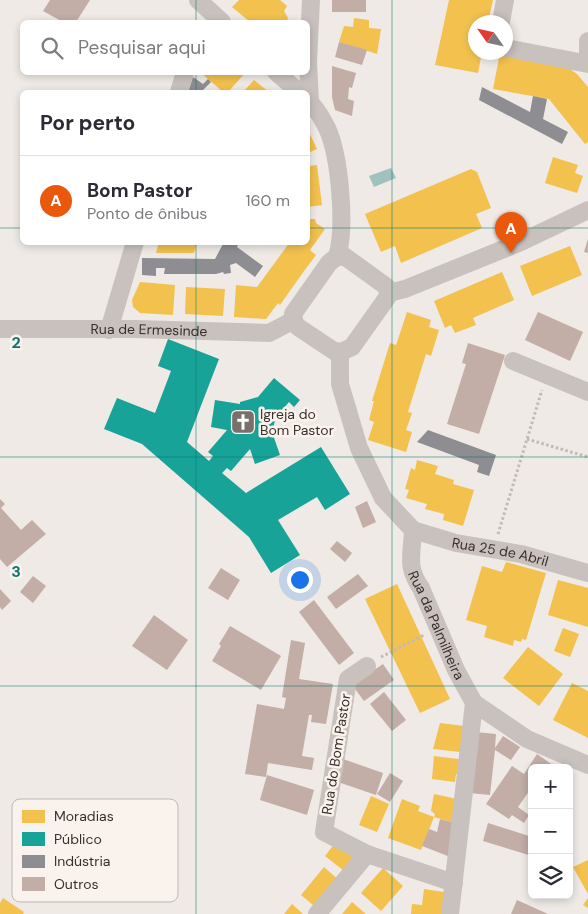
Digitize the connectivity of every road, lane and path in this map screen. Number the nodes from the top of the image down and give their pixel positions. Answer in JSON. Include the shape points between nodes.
{"nodes":[{"id":1,"x":311,"y":0,"type":"edge"},
{"id":2,"x":505,"y":0,"type":"edge"},
{"id":3,"x":201,"y":10,"type":"edge"},
{"id":4,"x":502,"y":15,"type":"edge"},
{"id":5,"x":218,"y":20,"type":"edge"},
{"id":6,"x":309,"y":20,"type":"edge"},
{"id":7,"x":588,"y":41,"type":"edge"},
{"id":8,"x":513,"y":49,"type":"edge"},
{"id":9,"x":588,"y":56,"type":"edge"},
{"id":10,"x":588,"y":64,"type":"edge"},
{"id":11,"x":184,"y":75,"type":"edge"},
{"id":12,"x":279,"y":75,"type":"edge"},
{"id":13,"x":307,"y":75,"type":"edge"},
{"id":14,"x":180,"y":90,"type":"edge"},
{"id":15,"x":296,"y":90,"type":"edge"},
{"id":16,"x":306,"y":90,"type":"edge"},
{"id":17,"x":310,"y":103,"type":"edge"},
{"id":18,"x":588,"y":211,"type":"edge"},
{"id":19,"x":134,"y":245,"type":"edge"},
{"id":20,"x":337,"y":258,"type":"junction"},
{"id":21,"x":388,"y":293,"type":"junction"},
{"id":22,"x":294,"y":320,"type":"junction"},
{"id":23,"x":0,"y":329,"type":"edge"},
{"id":24,"x":109,"y":330,"type":"junction"},
{"id":25,"x":338,"y":352,"type":"junction"},
{"id":26,"x":513,"y":362,"type":"dead end"},
{"id":27,"x":546,"y":375,"type":"junction"},
{"id":28,"x":588,"y":392,"type":"edge"},
{"id":29,"x":527,"y":439,"type":"junction"},
{"id":30,"x":588,"y":457,"type":"edge"},
{"id":31,"x":500,"y":529,"type":"dead end"},
{"id":32,"x":413,"y":530,"type":"junction"},
{"id":33,"x":588,"y":573,"type":"edge"},
{"id":34,"x":421,"y":637,"type":"dead end"},
{"id":35,"x":389,"y":652,"type":"dead end"},
{"id":36,"x":367,"y":666,"type":"dead end"},
{"id":37,"x":474,"y":703,"type":"junction"},
{"id":38,"x":588,"y":767,"type":"edge"},
{"id":39,"x":367,"y":854,"type":"junction"},
{"id":40,"x":454,"y":883,"type":"junction"},
{"id":41,"x":317,"y":914,"type":"edge"},
{"id":42,"x":450,"y":914,"type":"edge"}],
"edges":[{"from":1,"to":6,"type":"street"},
{"from":2,"to":4,"type":"street"},
{"from":3,"to":5,"type":"street"},
{"from":7,"to":9,"type":"street"},
{"from":8,"to":10,"type":"street"},
{"from":11,"to":14,"type":"street"},
{"from":12,"to":15,"type":"street"},
{"from":13,"to":16,"type":"street"},
{"from":17,"to":20,"type":"street","via":[[328,130],[335,157],[341,204]]},
{"from":18,"to":21,"type":"street","via":[[521,242]]},
{"from":19,"to":24,"type":"street"},
{"from":20,"to":21,"type":"street","via":[[352,259],[387,286]]},
{"from":20,"to":22,"type":"street","via":[[329,263],[295,308]]},
{"from":21,"to":25,"type":"street","via":[[352,347]]},
{"from":22,"to":24,"type":"street","name":"Rua de Ermesinde","via":[[269,333]]},
{"from":22,"to":25,"type":"street","via":[[298,327]]},
{"from":23,"to":24,"type":"street","name":"Rua de Ermesinde"},
{"from":25,"to":32,"type":"street","via":[[340,384],[359,448],[383,498]]},
{"from":26,"to":27,"type":"street"},
{"from":27,"to":28,"type":"street"},
{"from":27,"to":29,"type":"path"},
{"from":29,"to":30,"type":"path"},
{"from":29,"to":31,"type":"path"},
{"from":32,"to":33,"type":"street","name":"Rua 25 de Abril"},
{"from":32,"to":37,"type":"street","name":"Rua da Palmilheira","via":[[409,559],[414,578]]},
{"from":34,"to":35,"type":"path"},
{"from":36,"to":39,"type":"street","name":"Rua do Bom Pastor","via":[[348,679],[324,832]]},
{"from":37,"to":38,"type":"street","via":[[526,739]]},
{"from":37,"to":40,"type":"street"},
{"from":39,"to":40,"type":"street","name":"Rua do Bom Pastor"},
{"from":39,"to":41,"type":"street"},
{"from":40,"to":42,"type":"street"}]}
